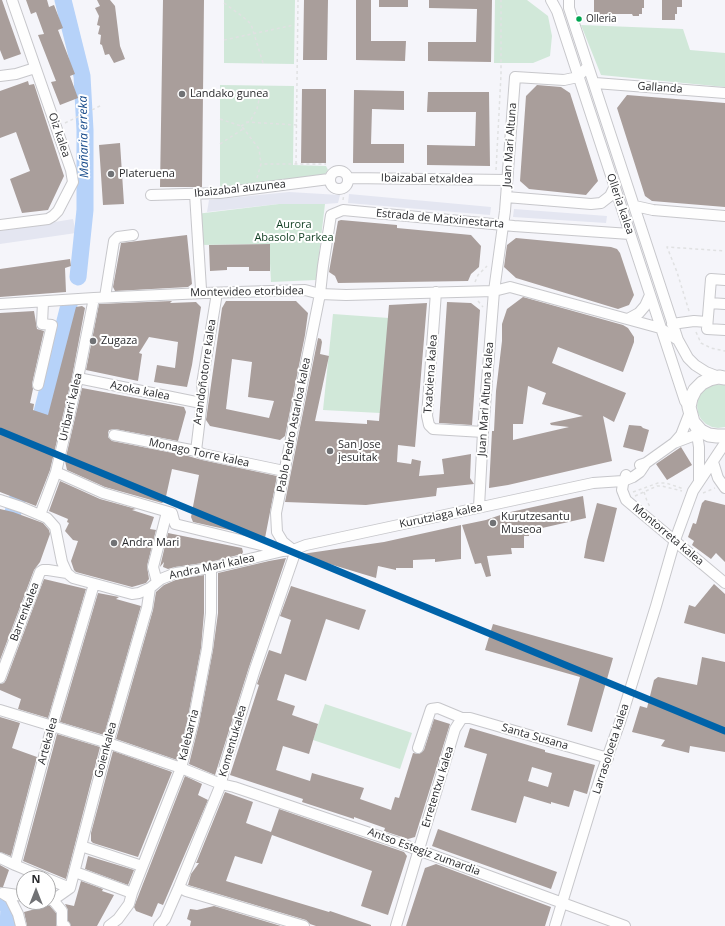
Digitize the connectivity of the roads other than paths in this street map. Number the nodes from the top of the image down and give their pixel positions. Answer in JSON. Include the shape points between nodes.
{"nodes":[{"id":1,"x":12,"y":0,"type":"edge"},
{"id":2,"x":551,"y":0,"type":"edge"},
{"id":3,"x":569,"y":0,"type":"edge"},
{"id":4,"x":588,"y":66,"type":"junction"},
{"id":5,"x":36,"y":68,"type":"junction"},
{"id":6,"x":0,"y":76,"type":"edge"},
{"id":7,"x":578,"y":77,"type":"junction"},
{"id":8,"x":595,"y":83,"type":"junction"},
{"id":9,"x":725,"y":93,"type":"edge"},
{"id":10,"x":348,"y":178,"type":"joint"},
{"id":11,"x":502,"y":180,"type":"junction"},
{"id":12,"x":614,"y":188,"type":"junction"},
{"id":13,"x":195,"y":194,"type":"junction"},
{"id":14,"x":151,"y":195,"type":"dead end"},
{"id":15,"x":506,"y":197,"type":"junction"},
{"id":16,"x":635,"y":206,"type":"junction"},
{"id":17,"x":725,"y":216,"type":"edge"},
{"id":18,"x":0,"y":225,"type":"edge"},
{"id":19,"x":503,"y":225,"type":"junction"},
{"id":20,"x":630,"y":234,"type":"junction"},
{"id":21,"x":133,"y":235,"type":"dead end"},
{"id":22,"x":492,"y":268,"type":"junction"},
{"id":23,"x":725,"y":280,"type":"edge"},
{"id":24,"x":510,"y":287,"type":"junction"},
{"id":25,"x":201,"y":289,"type":"dead end"},
{"id":26,"x":482,"y":291,"type":"junction"},
{"id":27,"x":494,"y":291,"type":"junction"},
{"id":28,"x":436,"y":292,"type":"junction"},
{"id":29,"x":217,"y":293,"type":"junction"},
{"id":30,"x":320,"y":294,"type":"junction"},
{"id":31,"x":650,"y":295,"type":"junction"},
{"id":32,"x":105,"y":297,"type":"junction"},
{"id":33,"x":94,"y":298,"type":"junction"},
{"id":34,"x":43,"y":302,"type":"junction"},
{"id":35,"x":709,"y":303,"type":"junction"},
{"id":36,"x":0,"y":304,"type":"edge"},
{"id":37,"x":725,"y":304,"type":"edge"},
{"id":38,"x":493,"y":309,"type":"junction"},
{"id":39,"x":628,"y":319,"type":"junction"},
{"id":40,"x":707,"y":322,"type":"junction"},
{"id":41,"x":672,"y":324,"type":"junction"},
{"id":42,"x":660,"y":328,"type":"junction"},
{"id":43,"x":725,"y":330,"type":"edge"},
{"id":44,"x":678,"y":340,"type":"junction"},
{"id":45,"x":78,"y":378,"type":"junction"},
{"id":46,"x":722,"y":378,"type":"edge"},
{"id":47,"x":38,"y":385,"type":"dead end"},
{"id":48,"x":201,"y":403,"type":"junction"},
{"id":49,"x":690,"y":410,"type":"junction"},
{"id":50,"x":699,"y":430,"type":"junction"},
{"id":51,"x":483,"y":432,"type":"junction"},
{"id":52,"x":114,"y":435,"type":"dead end"},
{"id":53,"x":725,"y":436,"type":"edge"},
{"id":54,"x":674,"y":443,"type":"junction"},
{"id":55,"x":725,"y":444,"type":"edge"},
{"id":56,"x":196,"y":451,"type":"junction"},
{"id":57,"x":713,"y":462,"type":"junction"},
{"id":58,"x":284,"y":471,"type":"junction"},
{"id":59,"x":56,"y":472,"type":"junction"},
{"id":60,"x":623,"y":481,"type":"junction"},
{"id":61,"x":699,"y":482,"type":"junction"},
{"id":62,"x":600,"y":483,"type":"junction"},
{"id":63,"x":720,"y":488,"type":"edge"},
{"id":64,"x":628,"y":495,"type":"junction"},
{"id":65,"x":0,"y":500,"type":"edge"},
{"id":66,"x":479,"y":507,"type":"junction"},
{"id":67,"x":167,"y":512,"type":"junction"},
{"id":68,"x":40,"y":515,"type":"junction"},
{"id":69,"x":675,"y":540,"type":"junction"},
{"id":70,"x":288,"y":550,"type":"junction"},
{"id":71,"x":212,"y":568,"type":"junction"},
{"id":72,"x":68,"y":573,"type":"junction"},
{"id":73,"x":725,"y":583,"type":"edge"},
{"id":74,"x":94,"y":584,"type":"junction"},
{"id":75,"x":154,"y":585,"type":"junction"},
{"id":76,"x":0,"y":678,"type":"edge"},
{"id":77,"x":0,"y":710,"type":"edge"},
{"id":78,"x":462,"y":718,"type":"junction"},
{"id":79,"x":52,"y":726,"type":"junction"},
{"id":80,"x":108,"y":743,"type":"junction"},
{"id":81,"x":418,"y":748,"type":"dead end"},
{"id":82,"x":608,"y":758,"type":"junction"},
{"id":83,"x":181,"y":768,"type":"junction"},
{"id":84,"x":221,"y":784,"type":"junction"},
{"id":85,"x":81,"y":846,"type":"junction"},
{"id":86,"x":419,"y":850,"type":"junction"},
{"id":87,"x":0,"y":858,"type":"edge"},
{"id":88,"x":14,"y":865,"type":"junction"},
{"id":89,"x":142,"y":866,"type":"junction"},
{"id":90,"x":27,"y":870,"type":"edge"},
{"id":91,"x":75,"y":872,"type":"junction"},
{"id":92,"x":56,"y":882,"type":"edge"},
{"id":93,"x":179,"y":887,"type":"junction"},
{"id":94,"x":70,"y":888,"type":"junction"},
{"id":95,"x":1,"y":894,"type":"edge"},
{"id":96,"x":132,"y":894,"type":"junction"},
{"id":97,"x":16,"y":895,"type":"edge"},
{"id":98,"x":56,"y":896,"type":"edge"},
{"id":99,"x":562,"y":903,"type":"junction"},
{"id":100,"x":56,"y":906,"type":"edge"},
{"id":101,"x":21,"y":926,"type":"edge"},
{"id":102,"x":64,"y":926,"type":"edge"},
{"id":103,"x":109,"y":926,"type":"edge"},
{"id":104,"x":159,"y":926,"type":"edge"},
{"id":105,"x":304,"y":926,"type":"edge"},
{"id":106,"x":396,"y":926,"type":"edge"},
{"id":107,"x":555,"y":926,"type":"edge"},
{"id":108,"x":625,"y":926,"type":"edge"}],
"edges":[{"from":1,"to":5,"type":"street","name":"Oiz kalea"},
{"from":2,"to":7,"type":"street","name":"Olleria kalea"},
{"from":3,"to":4,"type":"street","name":"Olleria kalea"},
{"from":4,"to":7,"type":"street"},
{"from":4,"to":8,"type":"street","name":"Olleria kalea"},
{"from":5,"to":6,"type":"street"},
{"from":5,"to":18,"type":"street","name":"Oiz kalea","via":[[73,182],[64,200],[48,219]]},
{"from":7,"to":11,"type":"street","name":"Juan Mari Altuna","via":[[564,80],[515,78]]},
{"from":7,"to":12,"type":"street","name":"Olleria kalea"},
{"from":8,"to":9,"type":"street","name":"Gallanda"},
{"from":8,"to":16,"type":"street","name":"Olleria kalea"},
{"from":10,"to":11,"type":"street","name":"Ibaizabal etxaldea"},
{"from":10,"to":13,"type":"street","name":"Ibaizabal auzunea","via":[[346,186],[338,189],[332,187],[329,179]]},
{"from":11,"to":15,"type":"street","name":"Juan Mari Altuna"},
{"from":12,"to":15,"type":"street","via":[[610,196],[601,203],[591,204]]},
{"from":12,"to":20,"type":"street","name":"Olleria kalea"},
{"from":13,"to":14,"type":"street","name":"Ibaizabal auzunea"},
{"from":13,"to":25,"type":"street"},
{"from":15,"to":19,"type":"street","name":"Juan Mari Altuna"},
{"from":16,"to":17,"type":"street"},
{"from":16,"to":41,"type":"street","name":"Olleria kalea"},
{"from":19,"to":20,"type":"street","name":"Estrada de Matxinestarta"},
{"from":19,"to":22,"type":"street","name":"Juan Mari Altuna"},
{"from":19,"to":30,"type":"street","name":"Estrada de Matxinestarta","via":[[343,210],[331,215]]},
{"from":20,"to":31,"type":"street","name":"Olleria kalea"},
{"from":21,"to":32,"type":"street","via":[[118,237],[114,241]]},
{"from":22,"to":24,"type":"street"},
{"from":22,"to":27,"type":"street","name":"Juan Mari Altuna"},
{"from":23,"to":35,"type":"street","via":[[711,279]]},
{"from":24,"to":27,"type":"street","name":"Montevideo etorbidea"},
{"from":24,"to":39,"type":"street"},
{"from":26,"to":27,"type":"street","name":"Montevideo etorbidea"},
{"from":26,"to":28,"type":"street","name":"Montevideo etorbidea"},
{"from":26,"to":38,"type":"street"},
{"from":27,"to":38,"type":"street","name":"Juan Mari Altuna kalea"},
{"from":28,"to":30,"type":"street","name":"Montevideo etorbidea"},
{"from":28,"to":51,"type":"street","name":"Txatxiena kalea","via":[[427,416],[429,425],[433,429]]},
{"from":29,"to":30,"type":"street","name":"Montevideo etorbidea","via":[[305,290]]},
{"from":29,"to":32,"type":"street","name":"Montevideo etorbidea"},
{"from":29,"to":48,"type":"street","name":"Arandoñotorre kalea"},
{"from":30,"to":58,"type":"street","name":"Pablo Pedro Astarloa kalea"},
{"from":31,"to":39,"type":"street","via":[[639,313]]},
{"from":31,"to":42,"type":"street","name":"Olleria kalea"},
{"from":32,"to":33,"type":"street","name":"Montevideo etorbidea"},
{"from":33,"to":34,"type":"street","name":"Montevideo etorbidea"},
{"from":33,"to":45,"type":"street","name":"Uribarri kalea"},
{"from":34,"to":36,"type":"street","name":"Montevideo etorbidea"},
{"from":34,"to":47,"type":"street","via":[[42,324],[52,325]]},
{"from":35,"to":37,"type":"street"},
{"from":35,"to":40,"type":"street"},
{"from":38,"to":51,"type":"street","name":"Juan Mari Altuna kalea"},
{"from":39,"to":42,"type":"street"},
{"from":40,"to":41,"type":"street"},
{"from":40,"to":43,"type":"street","via":[[707,330]]},
{"from":41,"to":44,"type":"street","name":"Olleria kalea"},
{"from":42,"to":44,"type":"street"},
{"from":42,"to":49,"type":"street","name":"Olleria kalea"},
{"from":44,"to":46,"type":"street","name":"Olleria kalea","via":[[695,365]]},
{"from":45,"to":48,"type":"street","name":"Azoka kalea"},
{"from":45,"to":59,"type":"street","name":"Uribarri kalea"},
{"from":46,"to":49,"type":"main road","via":[[710,379],[698,386],[691,398]]},
{"from":48,"to":56,"type":"street","name":"Arandoñotorre kalea"},
{"from":49,"to":50,"type":"main road"},
{"from":49,"to":54,"type":"street","name":"Kurutziaga kalea","via":[[681,435]]},
{"from":50,"to":53,"type":"main road","via":[[709,435]]},
{"from":50,"to":54,"type":"street","name":"Kurutziaga kalea"},
{"from":50,"to":61,"type":"street"},
{"from":51,"to":66,"type":"street","name":"Juan Mari Altuna kalea"},
{"from":52,"to":56,"type":"street","name":"Monago Torre kalea"},
{"from":54,"to":60,"type":"street","name":"Kurutziaga kalea","via":[[646,463],[640,472]]},
{"from":55,"to":57,"type":"street","name":"Larrasoloeta kalea"},
{"from":56,"to":58,"type":"street","name":"Monago Torre kalea"},
{"from":57,"to":61,"type":"street","name":"Larrasoloeta kalea"},
{"from":57,"to":63,"type":"street"},
{"from":58,"to":70,"type":"street","name":"Pablo Pedro Astarloa kalea","via":[[276,522],[278,532]]},
{"from":59,"to":67,"type":"street","via":[[103,493]]},
{"from":59,"to":68,"type":"street","name":"Uribarri kalea"},
{"from":60,"to":62,"type":"street","name":"Kurutziaga kalea"},
{"from":60,"to":64,"type":"street"},
{"from":61,"to":69,"type":"street","name":"Larrasoloeta kalea","via":[[689,492]]},
{"from":62,"to":64,"type":"street","name":"Kurutziaga kalea"},
{"from":62,"to":66,"type":"street","name":"Kurutziaga kalea"},
{"from":64,"to":69,"type":"street","name":"Montorreta kalea","via":[[626,500]]},
{"from":65,"to":68,"type":"street"},
{"from":66,"to":70,"type":"street","name":"Kurutziaga kalea"},
{"from":67,"to":70,"type":"street","via":[[172,513],[175,524]]},
{"from":67,"to":75,"type":"street","name":"Goienkalea","via":[[153,567]]},
{"from":68,"to":72,"type":"street","via":[[47,518],[55,527],[62,562]]},
{"from":69,"to":73,"type":"street","name":"Montorreta kalea"},
{"from":69,"to":82,"type":"street","name":"Larrasoloeta kalea"},
{"from":70,"to":71,"type":"street","name":"Andra Mari kalea"},
{"from":70,"to":84,"type":"street","name":"Komentukalea","via":[[294,556],[255,668]]},
{"from":71,"to":75,"type":"street","name":"Andra Mari kalea","via":[[176,573]]},
{"from":71,"to":83,"type":"street","name":"Kalebarria","via":[[207,649],[193,723]]},
{"from":72,"to":74,"type":"street","name":"Andra Mari kalea","via":[[73,578]]},
{"from":72,"to":76,"type":"street","name":"Barrenkalea","via":[[48,570],[40,572]]},
{"from":74,"to":75,"type":"street","name":"Andra Mari kalea","via":[[132,594],[140,593]]},
{"from":74,"to":79,"type":"street","name":"Artekalea"},
{"from":75,"to":80,"type":"street","name":"Goienkalea"},
{"from":77,"to":79,"type":"street","name":"Antso Estegiz zumardia"},
{"from":78,"to":81,"type":"street","name":"Santa Susana","via":[[438,708],[431,709]]},
{"from":78,"to":82,"type":"street","name":"Santa Susana","via":[[470,718]]},
{"from":78,"to":86,"type":"street","name":"Erretentxu kalea","via":[[455,730]]},
{"from":79,"to":80,"type":"street","name":"Antso Estegiz zumardia"},
{"from":79,"to":88,"type":"street","name":"Artekalea"},
{"from":80,"to":83,"type":"street","name":"Antso Estegiz zumardia"},
{"from":80,"to":85,"type":"street","name":"Goienkalea"},
{"from":82,"to":99,"type":"street","name":"Larrasoloeta kalea"},
{"from":83,"to":84,"type":"street","name":"Antso Estegiz zumardia"},
{"from":83,"to":89,"type":"street","name":"Kalebarria"},
{"from":84,"to":86,"type":"street","name":"Antso Estegiz zumardia"},
{"from":84,"to":93,"type":"street","name":"Komentukalea"},
{"from":85,"to":89,"type":"street"},
{"from":85,"to":91,"type":"street","name":"Goienkalea"},
{"from":86,"to":99,"type":"street","name":"Antso Estegiz zumardia"},
{"from":86,"to":106,"type":"street","name":"Erretentxu kalea"},
{"from":87,"to":88,"type":"street"},
{"from":88,"to":90,"type":"street"},
{"from":89,"to":96,"type":"street","name":"Kalebarria"},
{"from":91,"to":94,"type":"street","name":"Goienkalea"},
{"from":91,"to":96,"type":"street"},
{"from":92,"to":94,"type":"street"},
{"from":93,"to":104,"type":"street","name":"Komentukalea","via":[[165,919]]},
{"from":93,"to":105,"type":"street"},
{"from":94,"to":98,"type":"street"},
{"from":95,"to":97,"type":"street"},
{"from":95,"to":101,"type":"street","via":[[10,898]]},
{"from":96,"to":103,"type":"street","name":"Kalebarria","via":[[129,904]]},
{"from":99,"to":107,"type":"street","name":"Larrasoloeta kalea"},
{"from":99,"to":108,"type":"street","name":"Antso Estegiz zumardia"},
{"from":100,"to":102,"type":"street","via":[[62,912]]}]}
